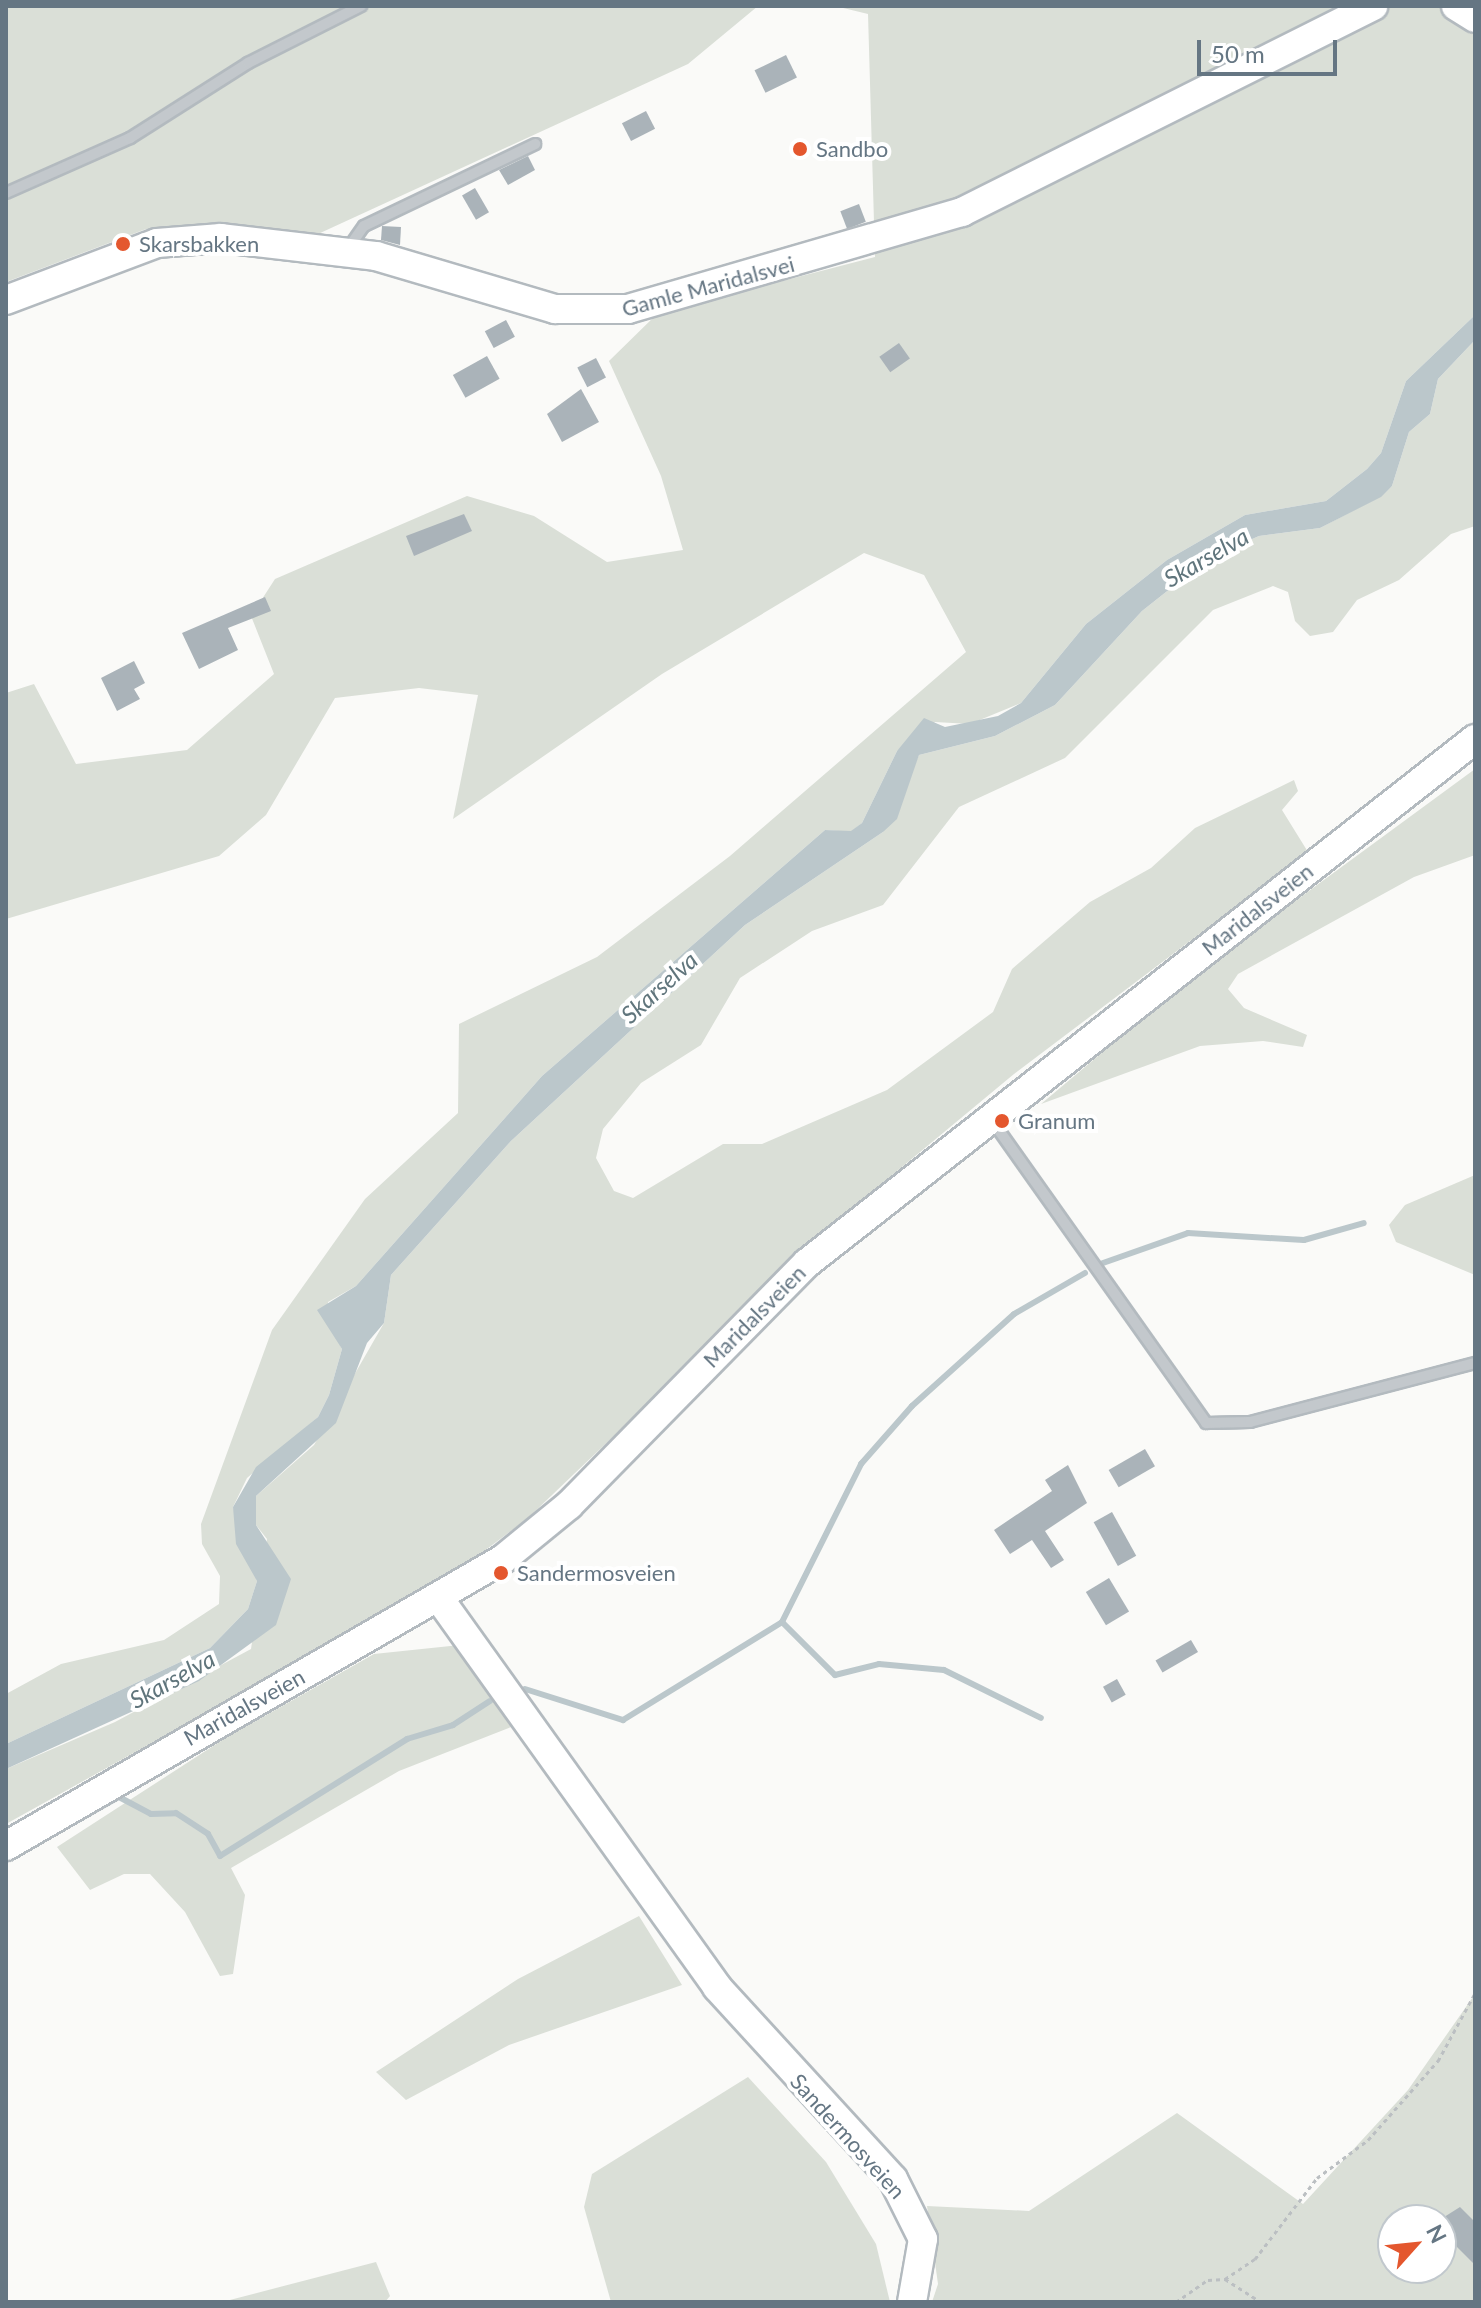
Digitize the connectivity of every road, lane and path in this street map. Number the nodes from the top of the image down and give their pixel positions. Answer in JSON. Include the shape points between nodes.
{"nodes":[{"id":1,"x":361,"y":6,"type":"edge"},
{"id":2,"x":1373,"y":6,"type":"edge"},
{"id":3,"x":1456,"y":6,"type":"edge"},
{"id":4,"x":1475,"y":18,"type":"edge"},
{"id":5,"x":535,"y":144,"type":"dead end"},
{"id":6,"x":6,"y":193,"type":"edge"},
{"id":7,"x":347,"y":250,"type":"junction"},
{"id":8,"x":6,"y":300,"type":"edge"},
{"id":9,"x":1475,"y":739,"type":"edge"},
{"id":10,"x":990,"y":1118,"type":"junction"},
{"id":11,"x":1475,"y":1363,"type":"edge"},
{"id":12,"x":441,"y":1601,"type":"junction"},
{"id":13,"x":6,"y":1846,"type":"edge"},
{"id":14,"x":1475,"y":1993,"type":"edge"},
{"id":15,"x":1225,"y":2279,"type":"junction"},
{"id":16,"x":912,"y":2302,"type":"edge"},
{"id":17,"x":1176,"y":2302,"type":"edge"},
{"id":18,"x":1261,"y":2302,"type":"edge"}],
"edges":[{"from":1,"to":6,"type":"lane","via":[[248,63],[130,138]]},
{"from":2,"to":7,"type":"street","name":"Gamle Maridalsvei","via":[[962,212],[628,309],[555,309]]},
{"from":3,"to":4,"type":"street"},
{"from":5,"to":7,"type":"lane","via":[[364,226]]},
{"from":7,"to":8,"type":"street","name":"Gamle Maridalsvei","via":[[170,241]]},
{"from":9,"to":10,"type":"street","name":"Maridalsveien"},
{"from":10,"to":11,"type":"lane","via":[[1206,1423],[1250,1422]]},
{"from":10,"to":12,"type":"street","name":"Maridalsveien","via":[[789,1278],[547,1524]]},
{"from":12,"to":13,"type":"street","name":"Maridalsveien"},
{"from":12,"to":16,"type":"street","name":"Sandermosveien","via":[[707,1975],[893,2179],[923,2239]]},
{"from":14,"to":15,"type":"path","via":[[1418,2083],[1368,2140],[1317,2178],[1255,2259]]},
{"from":15,"to":17,"type":"path","via":[[1208,2280]]},
{"from":15,"to":18,"type":"path"}]}
